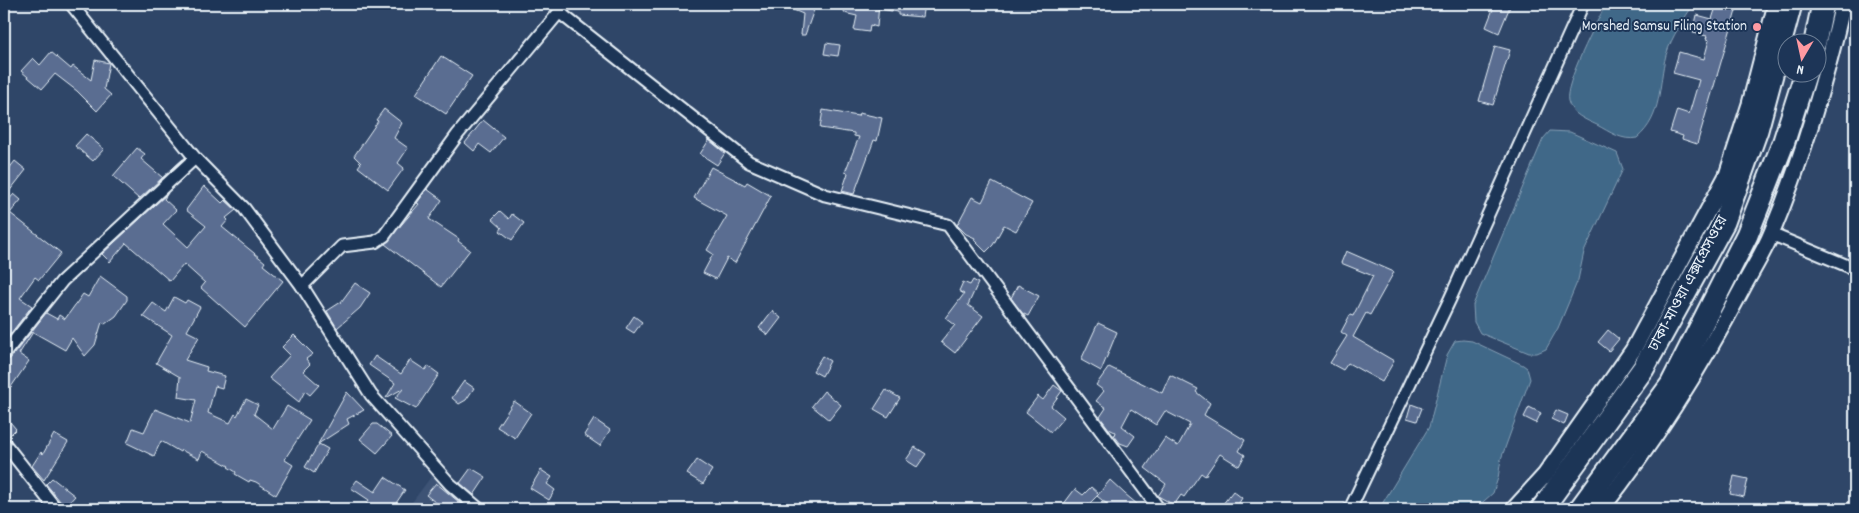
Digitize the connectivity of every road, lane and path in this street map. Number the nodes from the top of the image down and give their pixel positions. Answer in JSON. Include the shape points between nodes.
{"nodes":[{"id":1,"x":71,"y":4,"type":"edge"},
{"id":2,"x":1583,"y":4,"type":"edge"},
{"id":3,"x":1776,"y":4,"type":"edge"},
{"id":4,"x":1791,"y":4,"type":"edge"},
{"id":5,"x":1823,"y":4,"type":"edge"},
{"id":6,"x":1843,"y":4,"type":"edge"},
{"id":7,"x":563,"y":8,"type":"edge"},
{"id":8,"x":1817,"y":32,"type":"edge"},
{"id":9,"x":1803,"y":82,"type":"edge"},
{"id":10,"x":194,"y":158,"type":"junction"},
{"id":11,"x":1771,"y":234,"type":"junction"},
{"id":12,"x":1855,"y":269,"type":"edge"},
{"id":13,"x":302,"y":286,"type":"junction"},
{"id":14,"x":4,"y":354,"type":"edge"},
{"id":15,"x":4,"y":444,"type":"edge"},
{"id":16,"x":56,"y":509,"type":"edge"},
{"id":17,"x":478,"y":509,"type":"edge"},
{"id":18,"x":1160,"y":509,"type":"edge"},
{"id":19,"x":1350,"y":509,"type":"edge"},
{"id":20,"x":1514,"y":509,"type":"edge"},
{"id":21,"x":1542,"y":509,"type":"edge"},
{"id":22,"x":1580,"y":509,"type":"edge"},
{"id":23,"x":1601,"y":509,"type":"edge"}],
"edges":[{"from":1,"to":10,"type":"street"},
{"from":2,"to":19,"type":"street","via":[[1450,300]]},
{"from":3,"to":20,"type":"street","via":[[1750,104],[1727,175],[1633,350],[1545,475]]},
{"from":4,"to":21,"type":"highway","name":"ঢাকা-মাওয়া এক্সপ্রেসওয়ে","via":[[1757,130],[1724,222],[1643,369]]},
{"from":5,"to":8,"type":"highway"},
{"from":6,"to":11,"type":"street","via":[[1805,145]]},
{"from":7,"to":13,"type":"street","via":[[458,134],[384,236],[375,242],[342,246]]},
{"from":7,"to":18,"type":"street","via":[[749,162],[826,195],[948,225]]},
{"from":9,"to":22,"type":"highway","name":"ঢাকা-মাওয়া এক্সপ্রেসওয়ে","via":[[1784,141],[1747,235],[1671,385]]},
{"from":10,"to":13,"type":"street","via":[[244,208]]},
{"from":10,"to":14,"type":"street","via":[[62,281]]},
{"from":11,"to":12,"type":"street"},
{"from":11,"to":23,"type":"street","via":[[1706,355],[1640,459]]},
{"from":13,"to":17,"type":"street","via":[[371,395],[450,484]]},
{"from":15,"to":16,"type":"street"}]}
